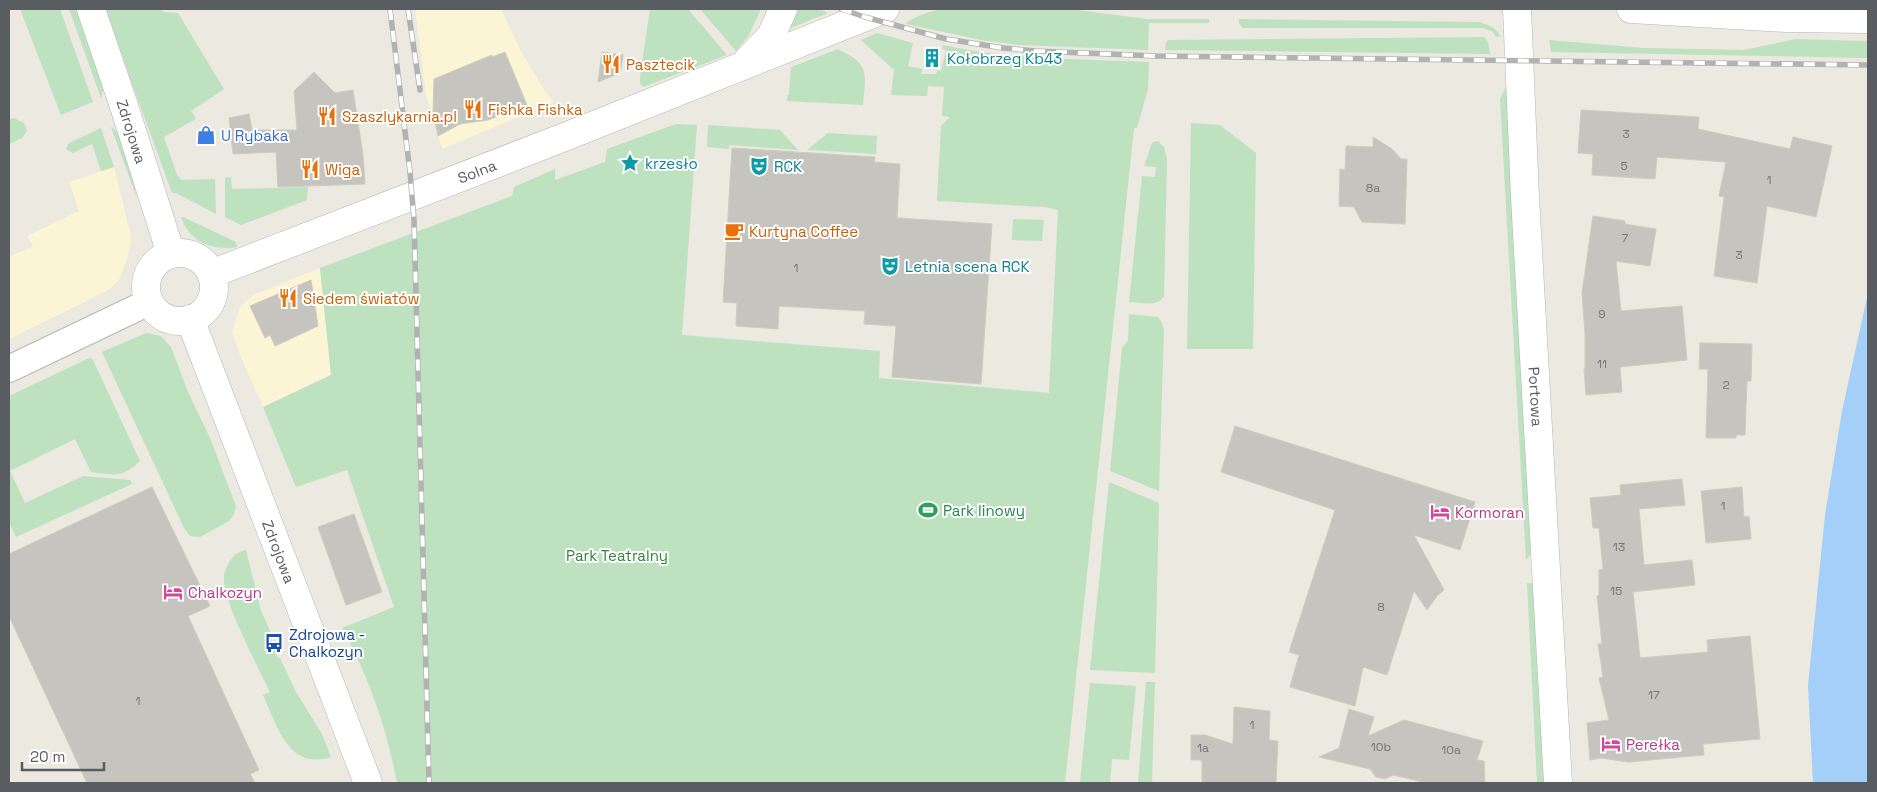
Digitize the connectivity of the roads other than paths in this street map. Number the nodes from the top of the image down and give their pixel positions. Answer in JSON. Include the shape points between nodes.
{"nodes":[{"id":1,"x":91,"y":9,"type":"edge"},
{"id":2,"x":768,"y":9,"type":"edge"},
{"id":3,"x":783,"y":9,"type":"edge"},
{"id":4,"x":885,"y":9,"type":"edge"},
{"id":5,"x":1517,"y":9,"type":"edge"},
{"id":6,"x":1631,"y":9,"type":"edge"},
{"id":7,"x":1868,"y":18,"type":"edge"},
{"id":8,"x":742,"y":67,"type":"junction"},
{"id":9,"x":171,"y":254,"type":"junction"},
{"id":10,"x":211,"y":274,"type":"junction"},
{"id":11,"x":149,"y":302,"type":"junction"},
{"id":12,"x":190,"y":319,"type":"junction"},
{"id":13,"x":9,"y":369,"type":"edge"},
{"id":14,"x":368,"y":783,"type":"edge"},
{"id":15,"x":1558,"y":783,"type":"edge"}],
"edges":[{"from":1,"to":9,"type":"street","name":"Zdrojowa"},
{"from":2,"to":8,"type":"street","via":[[761,33]]},
{"from":3,"to":8,"type":"street","name":"Solna","via":[[771,36]]},
{"from":4,"to":8,"type":"street","name":"Solna"},
{"from":5,"to":15,"type":"street","name":"Portowa"},
{"from":6,"to":7,"type":"street","via":[[1786,18]]},
{"from":8,"to":10,"type":"street","name":"Solna"},
{"from":9,"to":10,"type":"street","via":[[190,254],[206,265]]},
{"from":9,"to":11,"type":"street","via":[[161,258],[148,273],[146,292]]},
{"from":10,"to":12,"type":"street","via":[[213,292],[210,301],[205,309]]},
{"from":11,"to":12,"type":"street","via":[[155,310],[171,319]]},
{"from":11,"to":13,"type":"street"},
{"from":12,"to":14,"type":"street","name":"Zdrojowa"}]}
